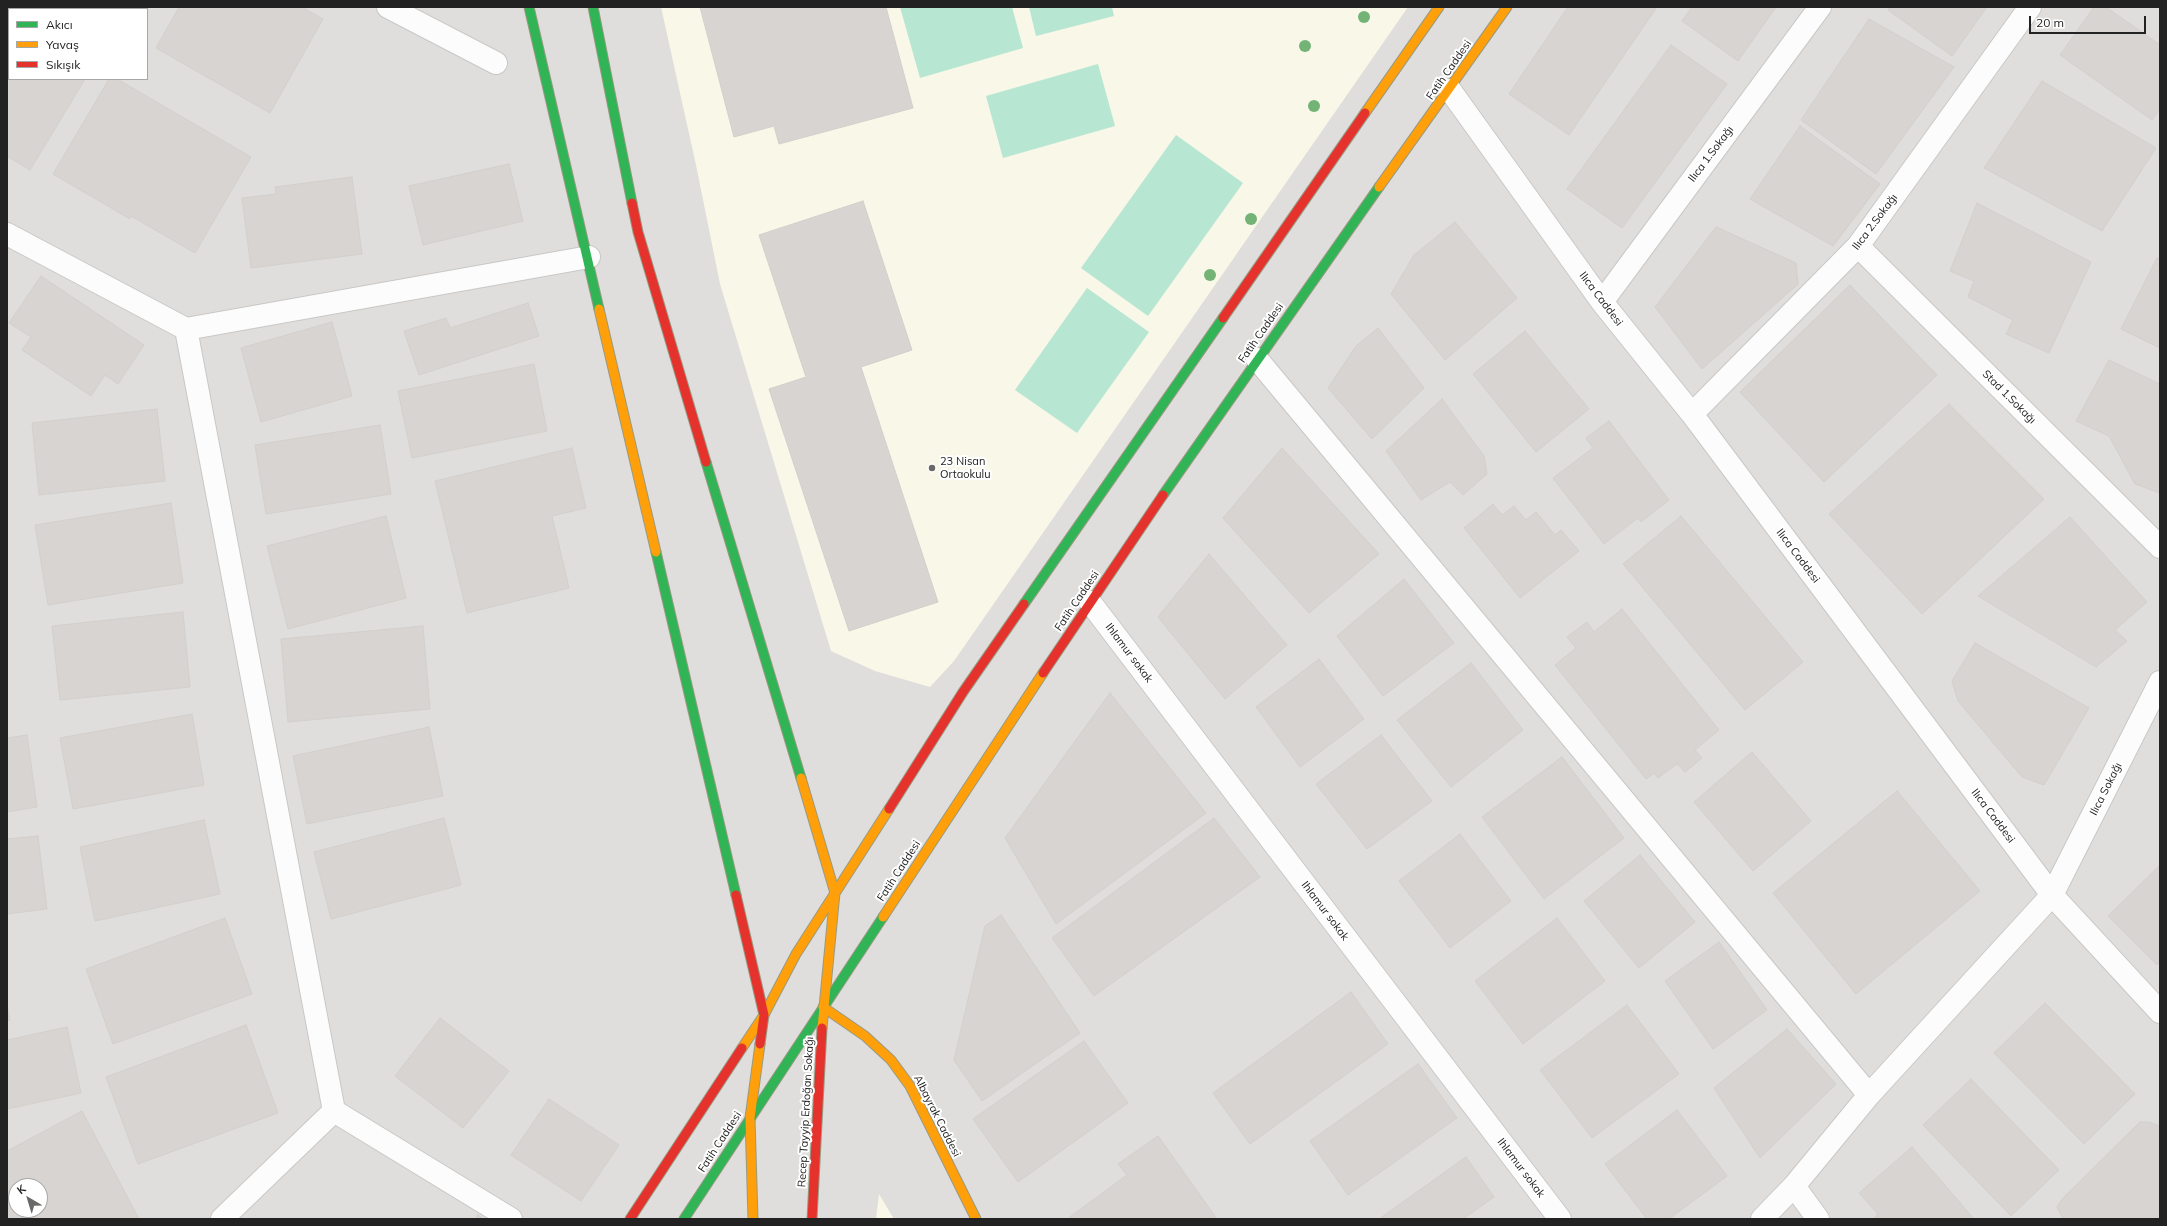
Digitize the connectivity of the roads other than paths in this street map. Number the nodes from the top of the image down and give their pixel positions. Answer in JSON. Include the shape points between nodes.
{"nodes":[{"id":1,"x":388,"y":7,"type":"edge"},
{"id":2,"x":529,"y":7,"type":"edge"},
{"id":3,"x":593,"y":7,"type":"edge"},
{"id":4,"x":1439,"y":7,"type":"edge"},
{"id":5,"x":1507,"y":7,"type":"edge"},
{"id":6,"x":1820,"y":7,"type":"edge"},
{"id":7,"x":2030,"y":7,"type":"edge"},
{"id":8,"x":496,"y":64,"type":"dead end"},
{"id":9,"x":1450,"y":90,"type":"junction"},
{"id":10,"x":7,"y":234,"type":"edge"},
{"id":11,"x":1858,"y":246,"type":"junction"},
{"id":12,"x":589,"y":257,"type":"junction"},
{"id":13,"x":1602,"y":302,"type":"junction"},
{"id":14,"x":186,"y":329,"type":"junction"},
{"id":15,"x":1257,"y":359,"type":"junction"},
{"id":16,"x":1692,"y":414,"type":"junction"},
{"id":17,"x":2160,"y":547,"type":"edge"},
{"id":18,"x":1090,"y":602,"type":"junction"},
{"id":19,"x":2160,"y":682,"type":"edge"},
{"id":20,"x":835,"y":893,"type":"junction"},
{"id":21,"x":2052,"y":895,"type":"junction"},
{"id":22,"x":824,"y":1007,"type":"junction"},
{"id":23,"x":2160,"y":1012,"type":"edge"},
{"id":24,"x":764,"y":1015,"type":"junction"},
{"id":25,"x":1869,"y":1095,"type":"junction"},
{"id":26,"x":334,"y":1111,"type":"junction"},
{"id":27,"x":750,"y":1118,"type":"junction"},
{"id":28,"x":1794,"y":1186,"type":"junction"},
{"id":29,"x":222,"y":1219,"type":"edge"},
{"id":30,"x":511,"y":1219,"type":"edge"},
{"id":31,"x":630,"y":1219,"type":"edge"},
{"id":32,"x":684,"y":1219,"type":"edge"},
{"id":33,"x":753,"y":1219,"type":"edge"},
{"id":34,"x":812,"y":1219,"type":"edge"},
{"id":35,"x":976,"y":1219,"type":"edge"},
{"id":36,"x":1560,"y":1219,"type":"edge"},
{"id":37,"x":1762,"y":1219,"type":"edge"},
{"id":38,"x":1818,"y":1219,"type":"edge"}],
"edges":[{"from":1,"to":8,"type":"street"},
{"from":2,"to":12,"type":"main road"},
{"from":3,"to":20,"type":"main road","via":[[638,232]]},
{"from":4,"to":20,"type":"main road","via":[[963,692]]},
{"from":5,"to":9,"type":"main road","name":"Fatih Caddesi"},
{"from":6,"to":13,"type":"street","name":"Ilıca 1.Sokağı"},
{"from":7,"to":11,"type":"street","name":"Ilıca 2.Sokağı"},
{"from":9,"to":13,"type":"street","name":"Ilıca Caddesi"},
{"from":9,"to":15,"type":"main road","name":"Fatih Caddesi"},
{"from":10,"to":14,"type":"street"},
{"from":11,"to":16,"type":"street","name":"Ilıca 2.Sokağı"},
{"from":11,"to":17,"type":"street","name":"Stad 1.Sokağı"},
{"from":12,"to":14,"type":"street"},
{"from":12,"to":24,"type":"main road"},
{"from":13,"to":16,"type":"street","name":"Ilıca Caddesi"},
{"from":14,"to":26,"type":"street"},
{"from":15,"to":18,"type":"main road","name":"Fatih Caddesi"},
{"from":15,"to":25,"type":"street"},
{"from":16,"to":21,"type":"street","name":"Ilıca Caddesi"},
{"from":18,"to":22,"type":"main road","name":"Fatih Caddesi"},
{"from":18,"to":36,"type":"street","name":"Ihlamur sokak"},
{"from":19,"to":21,"type":"street","name":"Ilıca Sokağı"},
{"from":20,"to":22,"type":"main road","name":"Recep Tayyip Erdoğan Sokağı"},
{"from":20,"to":24,"type":"main road","via":[[796,954]]},
{"from":21,"to":23,"type":"street","name":"Ilıca Caddesi"},
{"from":21,"to":25,"type":"street","name":"Ilıca Sokağı"},
{"from":22,"to":27,"type":"main road","name":"Fatih Caddesi"},
{"from":22,"to":34,"type":"main road","name":"Recep Tayyip Erdoğan Sokağı"},
{"from":22,"to":35,"type":"main road","name":"Albayrak Caddesi","via":[[865,1036],[891,1060],[910,1086]]},
{"from":24,"to":27,"type":"main road"},
{"from":24,"to":31,"type":"main road"},
{"from":25,"to":28,"type":"street","name":"Ilıca Sokağı"},
{"from":26,"to":29,"type":"street"},
{"from":26,"to":30,"type":"street"},
{"from":27,"to":32,"type":"main road","name":"Fatih Caddesi"},
{"from":27,"to":33,"type":"main road"},
{"from":28,"to":37,"type":"street","name":"Ilıca Sokağı"},
{"from":28,"to":38,"type":"street"}]}
